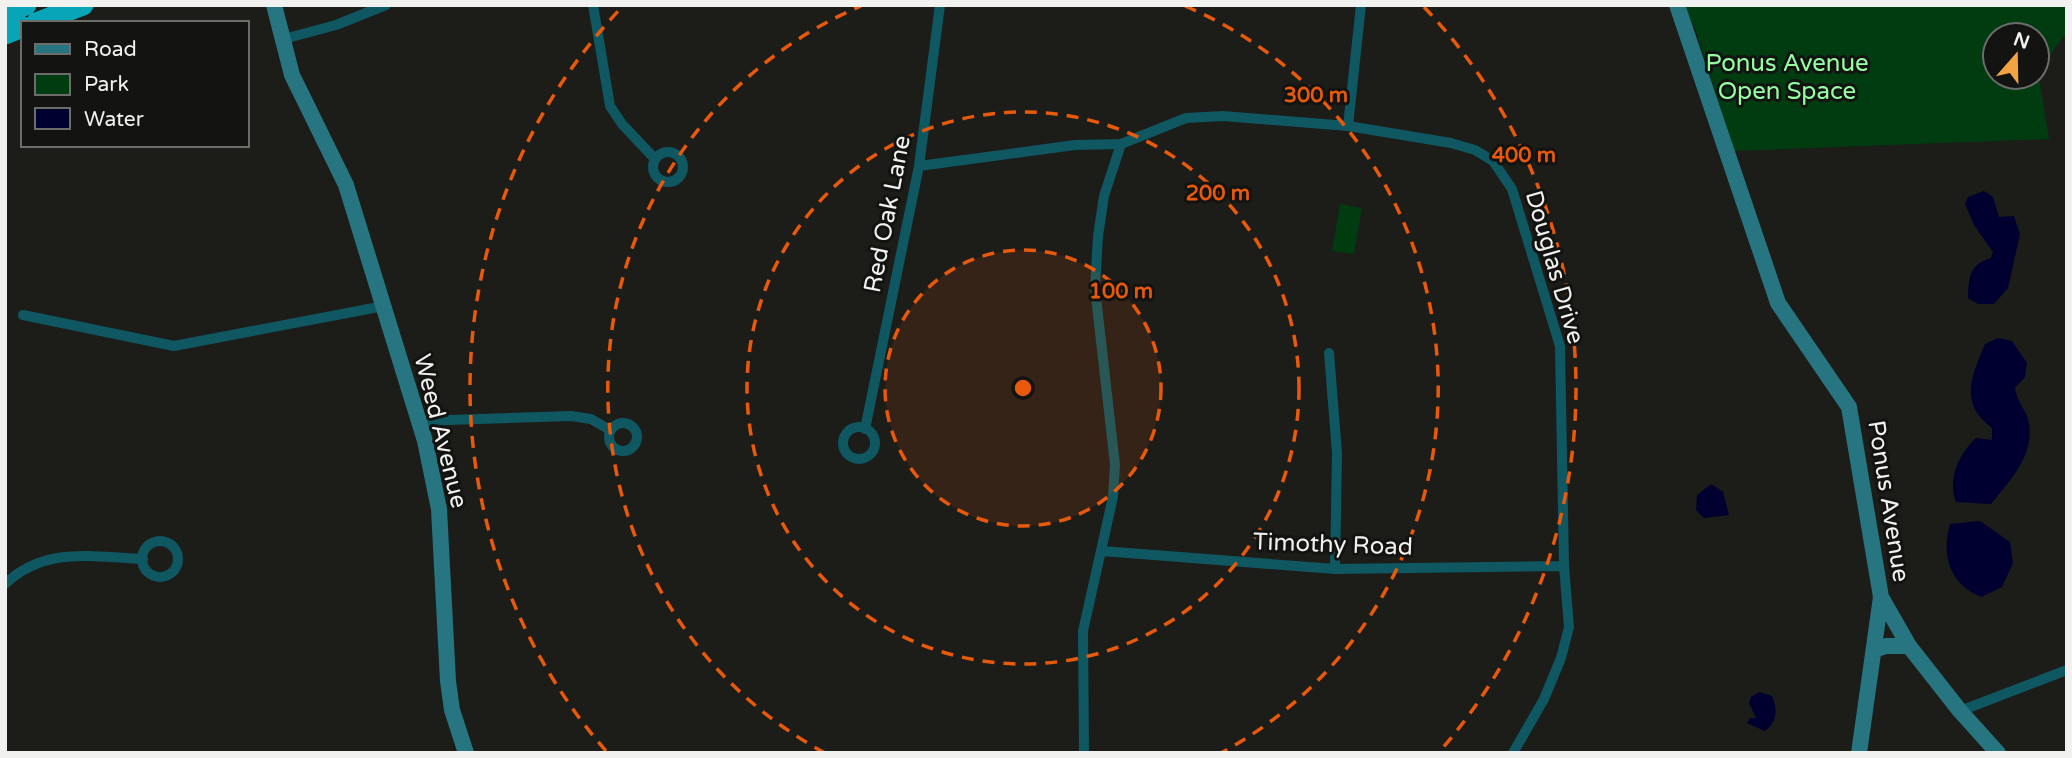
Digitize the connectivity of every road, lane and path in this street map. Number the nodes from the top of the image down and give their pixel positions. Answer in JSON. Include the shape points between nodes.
{"nodes":[{"id":1,"x":26,"y":5,"type":"edge"},
{"id":2,"x":83,"y":5,"type":"edge"},
{"id":3,"x":274,"y":5,"type":"edge"},
{"id":4,"x":386,"y":5,"type":"edge"},
{"id":5,"x":593,"y":5,"type":"edge"},
{"id":6,"x":940,"y":5,"type":"edge"},
{"id":7,"x":1361,"y":5,"type":"edge"},
{"id":8,"x":1676,"y":5,"type":"edge"},
{"id":9,"x":5,"y":13,"type":"edge"},
{"id":10,"x":41,"y":21,"type":"edge"},
{"id":11,"x":280,"y":40,"type":"junction"},
{"id":12,"x":1348,"y":126,"type":"junction"},
{"id":13,"x":1121,"y":145,"type":"junction"},
{"id":14,"x":655,"y":159,"type":"dead end"},
{"id":15,"x":919,"y":166,"type":"junction"},
{"id":16,"x":384,"y":306,"type":"junction"},
{"id":17,"x":23,"y":315,"type":"dead end"},
{"id":18,"x":1329,"y":353,"type":"dead end"},
{"id":19,"x":418,"y":421,"type":"junction"},
{"id":20,"x":865,"y":429,"type":"dead end"},
{"id":21,"x":610,"y":430,"type":"dead end"},
{"id":22,"x":1102,"y":551,"type":"junction"},
{"id":23,"x":142,"y":559,"type":"dead end"},
{"id":24,"x":1564,"y":566,"type":"junction"},
{"id":25,"x":1335,"y":569,"type":"junction"},
{"id":26,"x":5,"y":584,"type":"edge"},
{"id":27,"x":1881,"y":597,"type":"junction"},
{"id":28,"x":1909,"y":646,"type":"junction"},
{"id":29,"x":1874,"y":650,"type":"junction"},
{"id":30,"x":2067,"y":670,"type":"edge"},
{"id":31,"x":1960,"y":711,"type":"junction"},
{"id":32,"x":466,"y":753,"type":"edge"},
{"id":33,"x":1084,"y":753,"type":"edge"},
{"id":34,"x":1513,"y":753,"type":"edge"},
{"id":35,"x":1859,"y":753,"type":"edge"},
{"id":36,"x":1998,"y":753,"type":"edge"}],
"edges":[{"from":1,"to":9,"type":"highway"},
{"from":2,"to":10,"type":"highway"},
{"from":3,"to":11,"type":"street","name":"Weed Avenue"},
{"from":4,"to":11,"type":"street"},
{"from":5,"to":14,"type":"street","via":[[610,106]]},
{"from":6,"to":15,"type":"street","name":"Red Oak Lane"},
{"from":7,"to":12,"type":"street"},
{"from":8,"to":27,"type":"street","name":"Ponus Avenue","via":[[1778,303],[1849,407]]},
{"from":11,"to":16,"type":"street","name":"Weed Avenue","via":[[302,101],[338,169]]},
{"from":12,"to":13,"type":"street","name":"Douglas Drive","via":[[1223,116],[1186,118]]},
{"from":12,"to":24,"type":"street","name":"Douglas Drive","via":[[1475,150],[1493,161],[1512,189],[1560,346]]},
{"from":13,"to":15,"type":"street","name":"Douglas Drive","via":[[1075,145]]},
{"from":13,"to":22,"type":"street","via":[[1104,196],[1095,288],[1115,465]]},
{"from":15,"to":20,"type":"street","name":"Red Oak Lane"},
{"from":16,"to":17,"type":"street","via":[[174,346]]},
{"from":16,"to":19,"type":"street","name":"Weed Avenue"},
{"from":18,"to":25,"type":"street","via":[[1337,453]]},
{"from":19,"to":21,"type":"street","via":[[571,416],[591,419]]},
{"from":19,"to":32,"type":"street","name":"Weed Avenue","via":[[439,509],[448,681]]},
{"from":22,"to":25,"type":"street","name":"Timothy Road"},
{"from":22,"to":33,"type":"street","via":[[1083,631]]},
{"from":23,"to":26,"type":"street","via":[[46,559],[21,569]]},
{"from":24,"to":25,"type":"street","name":"Timothy Road"},
{"from":24,"to":34,"type":"street","name":"Douglas Drive","via":[[1569,627],[1561,659]]},
{"from":27,"to":28,"type":"street","name":"Ponus Avenue"},
{"from":27,"to":29,"type":"street"},
{"from":28,"to":29,"type":"street"},
{"from":28,"to":31,"type":"street","name":"Ponus Avenue"},
{"from":29,"to":35,"type":"street"},
{"from":30,"to":31,"type":"street"},
{"from":31,"to":36,"type":"street","name":"Ponus Avenue"}]}
